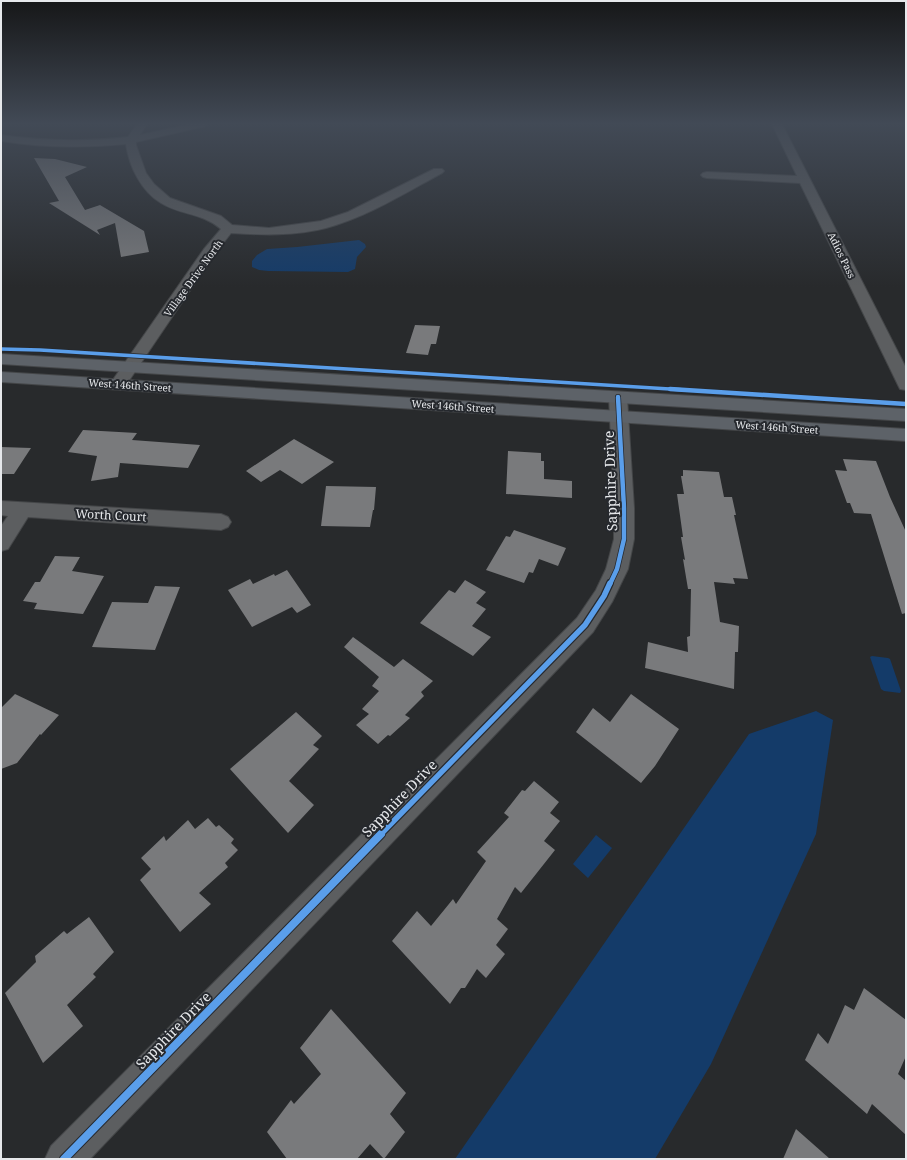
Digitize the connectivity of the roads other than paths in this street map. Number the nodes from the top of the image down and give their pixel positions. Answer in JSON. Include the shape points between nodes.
{"nodes":[{"id":1,"x":144,"y":178,"type":"edge"},
{"id":2,"x":424,"y":178,"type":"edge"},
{"id":3,"x":775,"y":178,"type":"edge"},
{"id":4,"x":805,"y":180,"type":"joint"},
{"id":5,"x":228,"y":229,"type":"junction"},
{"id":6,"x":1,"y":359,"type":"edge"},
{"id":7,"x":130,"y":366,"type":"junction"},
{"id":8,"x":1,"y":377,"type":"edge"},
{"id":9,"x":118,"y":384,"type":"junction"},
{"id":10,"x":906,"y":385,"type":"edge"},
{"id":11,"x":618,"y":407,"type":"junction"},
{"id":12,"x":906,"y":415,"type":"edge"},
{"id":13,"x":906,"y":435,"type":"edge"},
{"id":14,"x":1,"y":508,"type":"edge"},
{"id":15,"x":22,"y":510,"type":"junction"},
{"id":16,"x":221,"y":522,"type":"dead end"},
{"id":17,"x":1,"y":543,"type":"edge"},
{"id":18,"x":64,"y":1159,"type":"edge"}],
"edges":[{"from":1,"to":5,"type":"street","name":"Village Drive North","via":[[166,201],[217,219]]},
{"from":2,"to":5,"type":"street","via":[[352,215],[322,224],[269,232]]},
{"from":3,"to":4,"type":"street"},
{"from":4,"to":10,"type":"street","name":"Adios Pass"},
{"from":5,"to":7,"type":"street","name":"Village Drive North","via":[[209,252]]},
{"from":6,"to":7,"type":"main road","name":"West 146th Street"},
{"from":7,"to":9,"type":"street","name":"Village Drive North"},
{"from":7,"to":11,"type":"main road","name":"West 146th Street"},
{"from":8,"to":9,"type":"main road","name":"West 146th Street"},
{"from":9,"to":11,"type":"main road","name":"West 146th Street"},
{"from":11,"to":12,"type":"main road","name":"West 146th Street"},
{"from":11,"to":13,"type":"main road","name":"West 146th Street"},
{"from":11,"to":18,"type":"street","name":"Sapphire Drive","via":[[624,539],[617,569],[604,596],[585,625]]},
{"from":14,"to":15,"type":"street","name":"Worth Court"},
{"from":15,"to":16,"type":"street","name":"Worth Court"},
{"from":15,"to":17,"type":"street"}]}
